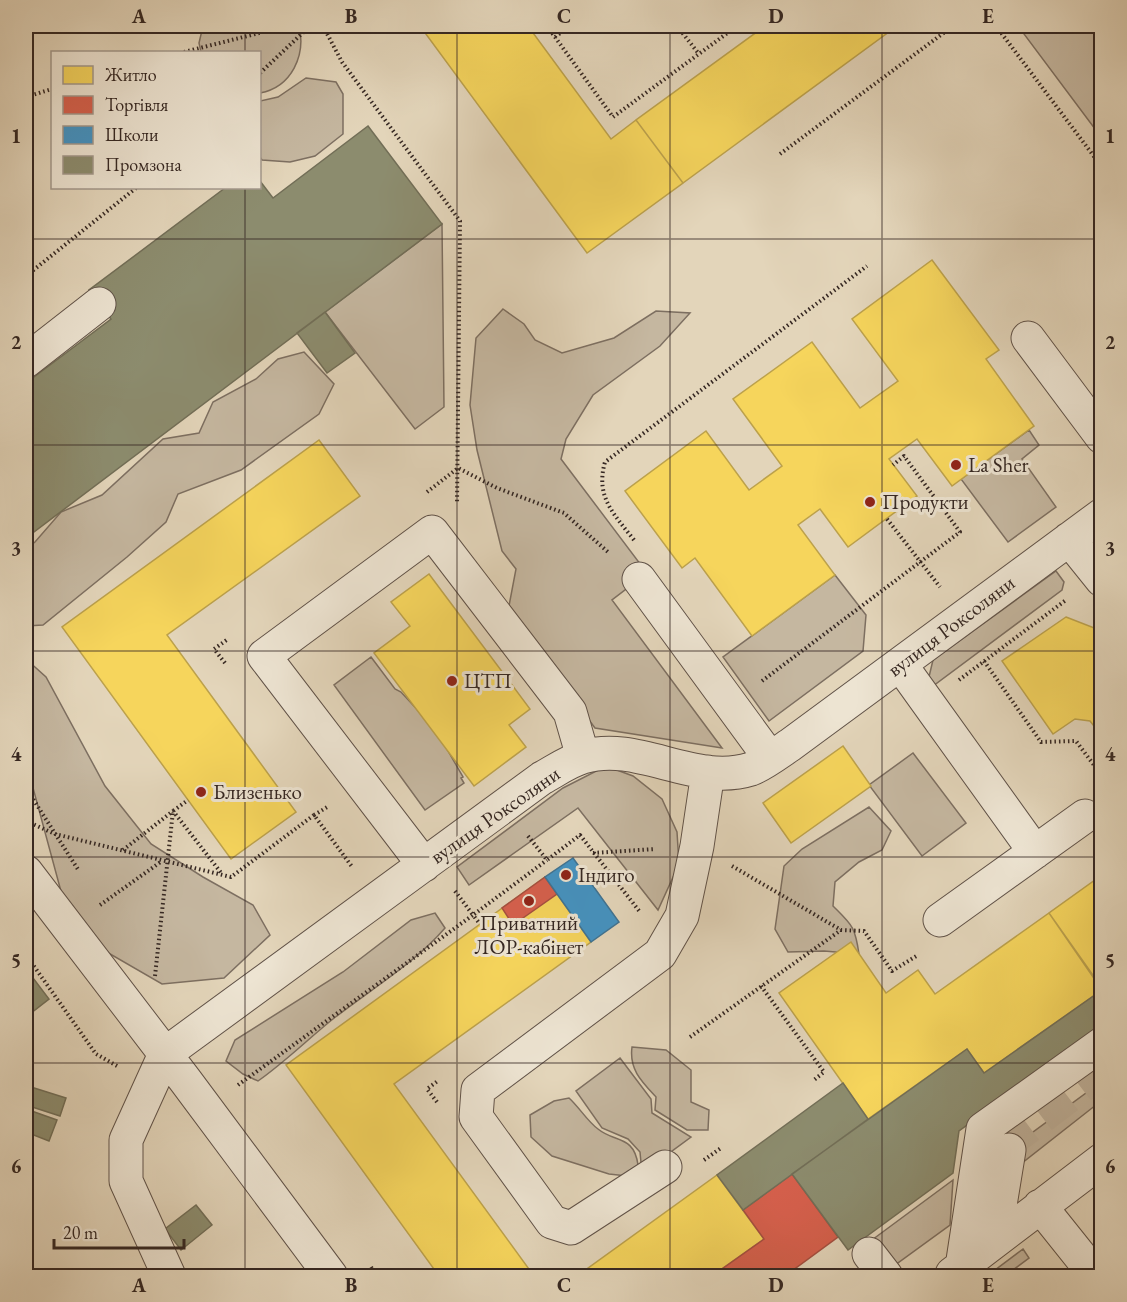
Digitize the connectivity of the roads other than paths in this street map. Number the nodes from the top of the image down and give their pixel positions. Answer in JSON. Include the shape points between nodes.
{"nodes":[{"id":1,"x":99,"y":304,"type":"dead end"},
{"id":2,"x":1028,"y":338,"type":"dead end"},
{"id":3,"x":26,"y":361,"type":"edge"},
{"id":4,"x":1101,"y":437,"type":"edge"},
{"id":5,"x":1101,"y":515,"type":"edge"},
{"id":6,"x":1069,"y":539,"type":"junction"},
{"id":7,"x":1100,"y":578,"type":"edge"},
{"id":8,"x":639,"y":579,"type":"dead end"},
{"id":9,"x":900,"y":664,"type":"junction"},
{"id":10,"x":583,"y":757,"type":"junction"},
{"id":11,"x":770,"y":758,"type":"junction"},
{"id":12,"x":708,"y":772,"type":"junction"},
{"id":13,"x":1085,"y":816,"type":"dead end"},
{"id":14,"x":1035,"y":852,"type":"junction"},
{"id":15,"x":429,"y":862,"type":"junction"},
{"id":16,"x":26,"y":872,"type":"edge"},
{"id":17,"x":940,"y":920,"type":"dead end"},
{"id":18,"x":1101,"y":1044,"type":"edge"},
{"id":19,"x":165,"y":1054,"type":"junction"},
{"id":20,"x":1009,"y":1150,"type":"tunnel mouth"},
{"id":21,"x":1101,"y":1160,"type":"edge"},
{"id":22,"x":665,"y":1167,"type":"dead end"},
{"id":23,"x":1040,"y":1206,"type":"junction"},
{"id":24,"x":994,"y":1242,"type":"junction"},
{"id":25,"x":955,"y":1272,"type":"edge"},
{"id":26,"x":169,"y":1276,"type":"edge"},
{"id":27,"x":331,"y":1276,"type":"edge"},
{"id":28,"x":1096,"y":1276,"type":"edge"}],
"edges":[{"from":1,"to":3,"type":"street"},
{"from":2,"to":4,"type":"street"},
{"from":5,"to":6,"type":"street","name":"вулиця Роксоляни"},
{"from":6,"to":7,"type":"street"},
{"from":6,"to":9,"type":"street","name":"вулиця Роксоляни"},
{"from":8,"to":11,"type":"street"},
{"from":9,"to":11,"type":"street","name":"вулиця Роксоляни"},
{"from":9,"to":14,"type":"street"},
{"from":10,"to":12,"type":"street","name":"вулиця Роксоляни","via":[[639,756]]},
{"from":10,"to":15,"type":"street","name":"вулиця Роксоляни","via":[[542,778]]},
{"from":10,"to":15,"type":"street","via":[[570,712],[432,532],[264,656]]},
{"from":11,"to":12,"type":"street","name":"вулиця Роксоляни","via":[[752,769]]},
{"from":12,"to":22,"type":"street","via":[[682,916],[660,954],[478,1090],[476,1117],[552,1222],[571,1228]]},
{"from":13,"to":14,"type":"street"},
{"from":14,"to":17,"type":"street"},
{"from":15,"to":19,"type":"street","name":"вулиця Роксоляни"},
{"from":16,"to":19,"type":"street"},
{"from":18,"to":25,"type":"street","via":[[983,1130]]},
{"from":19,"to":26,"type":"street","via":[[126,1140],[126,1181]]},
{"from":19,"to":27,"type":"street"},
{"from":20,"to":24,"type":"street"},
{"from":21,"to":23,"type":"street"},
{"from":23,"to":24,"type":"street"},
{"from":23,"to":28,"type":"street"},
{"from":24,"to":25,"type":"street"}]}
